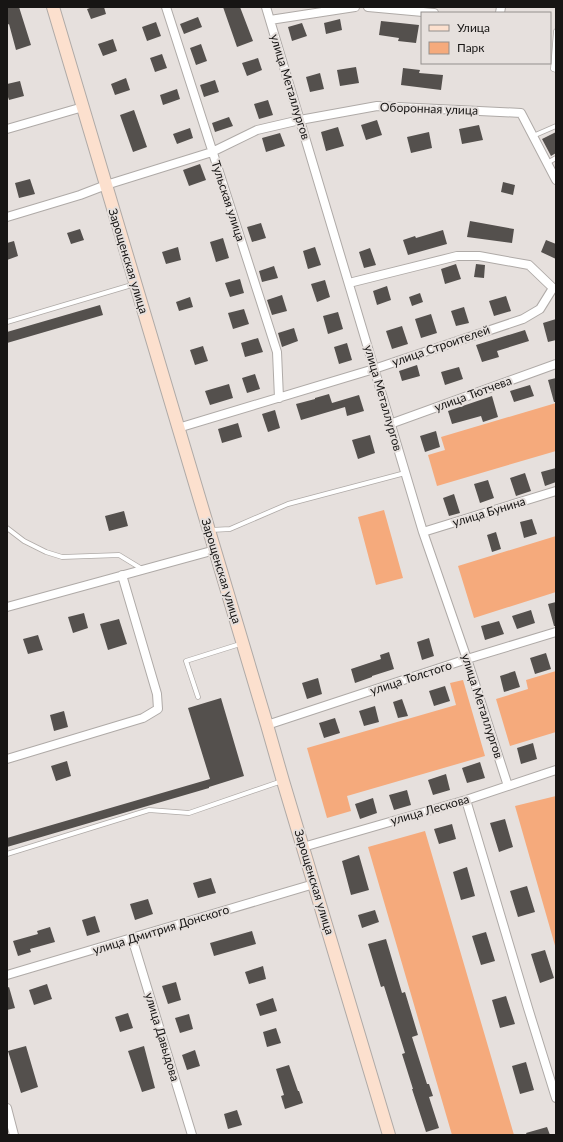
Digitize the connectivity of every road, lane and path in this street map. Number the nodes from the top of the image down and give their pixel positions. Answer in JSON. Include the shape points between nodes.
{"nodes":[{"id":1,"x":54,"y":7,"type":"edge"},
{"id":2,"x":166,"y":7,"type":"edge"},
{"id":3,"x":266,"y":7,"type":"edge"},
{"id":4,"x":355,"y":7,"type":"edge"},
{"id":5,"x":368,"y":7,"type":"edge"},
{"id":6,"x":423,"y":12,"type":"edge"},
{"id":7,"x":270,"y":20,"type":"junction"},
{"id":8,"x":556,"y":31,"type":"edge"},
{"id":9,"x":556,"y":41,"type":"edge"},
{"id":10,"x":556,"y":70,"type":"edge"},
{"id":11,"x":82,"y":107,"type":"junction"},
{"id":12,"x":300,"y":120,"type":"junction"},
{"id":13,"x":556,"y":126,"type":"edge"},
{"id":14,"x":7,"y":129,"type":"edge"},
{"id":15,"x":533,"y":136,"type":"junction"},
{"id":16,"x":212,"y":152,"type":"junction"},
{"id":17,"x":556,"y":158,"type":"edge"},
{"id":18,"x":547,"y":163,"type":"junction"},
{"id":19,"x":556,"y":180,"type":"edge"},
{"id":20,"x":106,"y":185,"type":"junction"},
{"id":21,"x":7,"y":217,"type":"edge"},
{"id":22,"x":349,"y":283,"type":"junction"},
{"id":23,"x":135,"y":284,"type":"junction"},
{"id":24,"x":7,"y":322,"type":"edge"},
{"id":25,"x":556,"y":364,"type":"edge"},
{"id":26,"x":374,"y":369,"type":"junction"},
{"id":27,"x":279,"y":398,"type":"junction"},
{"id":28,"x":390,"y":424,"type":"junction"},
{"id":29,"x":178,"y":428,"type":"junction"},
{"id":30,"x":405,"y":473,"type":"junction"},
{"id":31,"x":556,"y":491,"type":"edge"},
{"id":32,"x":7,"y":528,"type":"edge"},
{"id":33,"x":209,"y":530,"type":"junction"},
{"id":34,"x":423,"y":532,"type":"junction"},
{"id":35,"x":214,"y":550,"type":"junction"},
{"id":36,"x":142,"y":570,"type":"junction"},
{"id":37,"x":122,"y":575,"type":"junction"},
{"id":38,"x":7,"y":607,"type":"edge"},
{"id":39,"x":556,"y":632,"type":"edge"},
{"id":40,"x":243,"y":643,"type":"junction"},
{"id":41,"x":467,"y":659,"type":"junction"},
{"id":42,"x":198,"y":697,"type":"dead end"},
{"id":43,"x":267,"y":725,"type":"junction"},
{"id":44,"x":7,"y":759,"type":"edge"},
{"id":45,"x":556,"y":770,"type":"edge"},
{"id":46,"x":283,"y":780,"type":"junction"},
{"id":47,"x":508,"y":786,"type":"junction"},
{"id":48,"x":466,"y":800,"type":"junction"},
{"id":49,"x":303,"y":847,"type":"junction"},
{"id":50,"x":7,"y":854,"type":"edge"},
{"id":51,"x":314,"y":884,"type":"junction"},
{"id":52,"x":132,"y":938,"type":"junction"},
{"id":53,"x":7,"y":975,"type":"edge"},
{"id":54,"x":556,"y":1098,"type":"edge"},
{"id":55,"x":7,"y":1108,"type":"edge"},
{"id":56,"x":14,"y":1135,"type":"edge"},
{"id":57,"x":192,"y":1135,"type":"edge"},
{"id":58,"x":389,"y":1135,"type":"edge"}],
"edges":[{"from":1,"to":11,"type":"street","name":"Зарощенская улица"},
{"from":2,"to":16,"type":"street","name":"Тульская улица"},
{"from":3,"to":7,"type":"street","name":"улица Металлургов"},
{"from":4,"to":7,"type":"street"},
{"from":5,"to":6,"type":"street"},
{"from":7,"to":12,"type":"street","name":"улица Металлургов"},
{"from":8,"to":9,"type":"lane"},
{"from":9,"to":10,"type":"lane","via":[[553,70]]},
{"from":11,"to":14,"type":"street"},
{"from":11,"to":20,"type":"street","name":"Зарощенская улица"},
{"from":12,"to":15,"type":"street","name":"Оборонная улица","via":[[377,106],[521,113]]},
{"from":12,"to":16,"type":"street","name":"Оборонная улица","via":[[257,130]]},
{"from":12,"to":22,"type":"street","name":"улица Металлургов"},
{"from":13,"to":15,"type":"lane"},
{"from":15,"to":18,"type":"street","name":"Оборонная улица"},
{"from":16,"to":20,"type":"street","name":"Оборонная улица"},
{"from":16,"to":27,"type":"street","name":"Тульская улица","via":[[277,352]]},
{"from":17,"to":18,"type":"lane"},
{"from":18,"to":19,"type":"street","name":"Оборонная улица"},
{"from":20,"to":21,"type":"street","name":"Оборонная улица"},
{"from":20,"to":23,"type":"street","name":"Зарощенская улица"},
{"from":22,"to":26,"type":"street","name":"улица Металлургов"},
{"from":22,"to":26,"type":"street","name":"улица Строителей","via":[[457,256],[479,256],[529,265],[553,288],[540,309],[523,319]]},
{"from":23,"to":24,"type":"lane"},
{"from":23,"to":29,"type":"street","name":"Зарощенская улица"},
{"from":25,"to":28,"type":"street","name":"улица Тютчева"},
{"from":26,"to":27,"type":"street","name":"улица Строителей"},
{"from":26,"to":28,"type":"street","name":"улица Металлургов"},
{"from":27,"to":29,"type":"street","name":"улица Строителей"},
{"from":28,"to":30,"type":"street","name":"улица Металлургов"},
{"from":29,"to":33,"type":"street","name":"Зарощенская улица"},
{"from":30,"to":33,"type":"lane","via":[[288,504],[230,529]]},
{"from":30,"to":34,"type":"street","name":"улица Металлургов"},
{"from":31,"to":34,"type":"street","name":"улица Бунина"},
{"from":32,"to":36,"type":"lane","via":[[24,541],[51,554],[62,557],[119,555]]},
{"from":33,"to":35,"type":"street","name":"Зарощенская улица"},
{"from":34,"to":41,"type":"street","name":"улица Металлургов"},
{"from":35,"to":36,"type":"street"},
{"from":35,"to":40,"type":"street","name":"Зарощенская улица"},
{"from":36,"to":37,"type":"street"},
{"from":37,"to":38,"type":"street"},
{"from":37,"to":44,"type":"street","via":[[157,694],[158,709],[143,718]]},
{"from":39,"to":41,"type":"street","name":"улица Толстого"},
{"from":40,"to":42,"type":"lane","via":[[186,661]]},
{"from":40,"to":43,"type":"street","name":"Зарощенская улица"},
{"from":41,"to":43,"type":"street","name":"улица Толстого"},
{"from":41,"to":47,"type":"street","name":"улица Металлургов"},
{"from":43,"to":46,"type":"street","name":"Зарощенская улица"},
{"from":45,"to":47,"type":"street","name":"улица Лескова"},
{"from":46,"to":49,"type":"street","name":"Зарощенская улица"},
{"from":46,"to":50,"type":"lane","via":[[189,813],[149,810]]},
{"from":47,"to":48,"type":"street","name":"улица Лескова"},
{"from":48,"to":49,"type":"street","name":"улица Лескова"},
{"from":48,"to":54,"type":"street"},
{"from":49,"to":51,"type":"street","name":"Зарощенская улица"},
{"from":51,"to":52,"type":"street","name":"улица Дмитрия Донского"},
{"from":51,"to":58,"type":"street","name":"Зарощенская улица"},
{"from":52,"to":53,"type":"street","name":"улица Дмитрия Донского"},
{"from":52,"to":57,"type":"street","name":"улица Давыдова"},
{"from":55,"to":56,"type":"street"}]}
